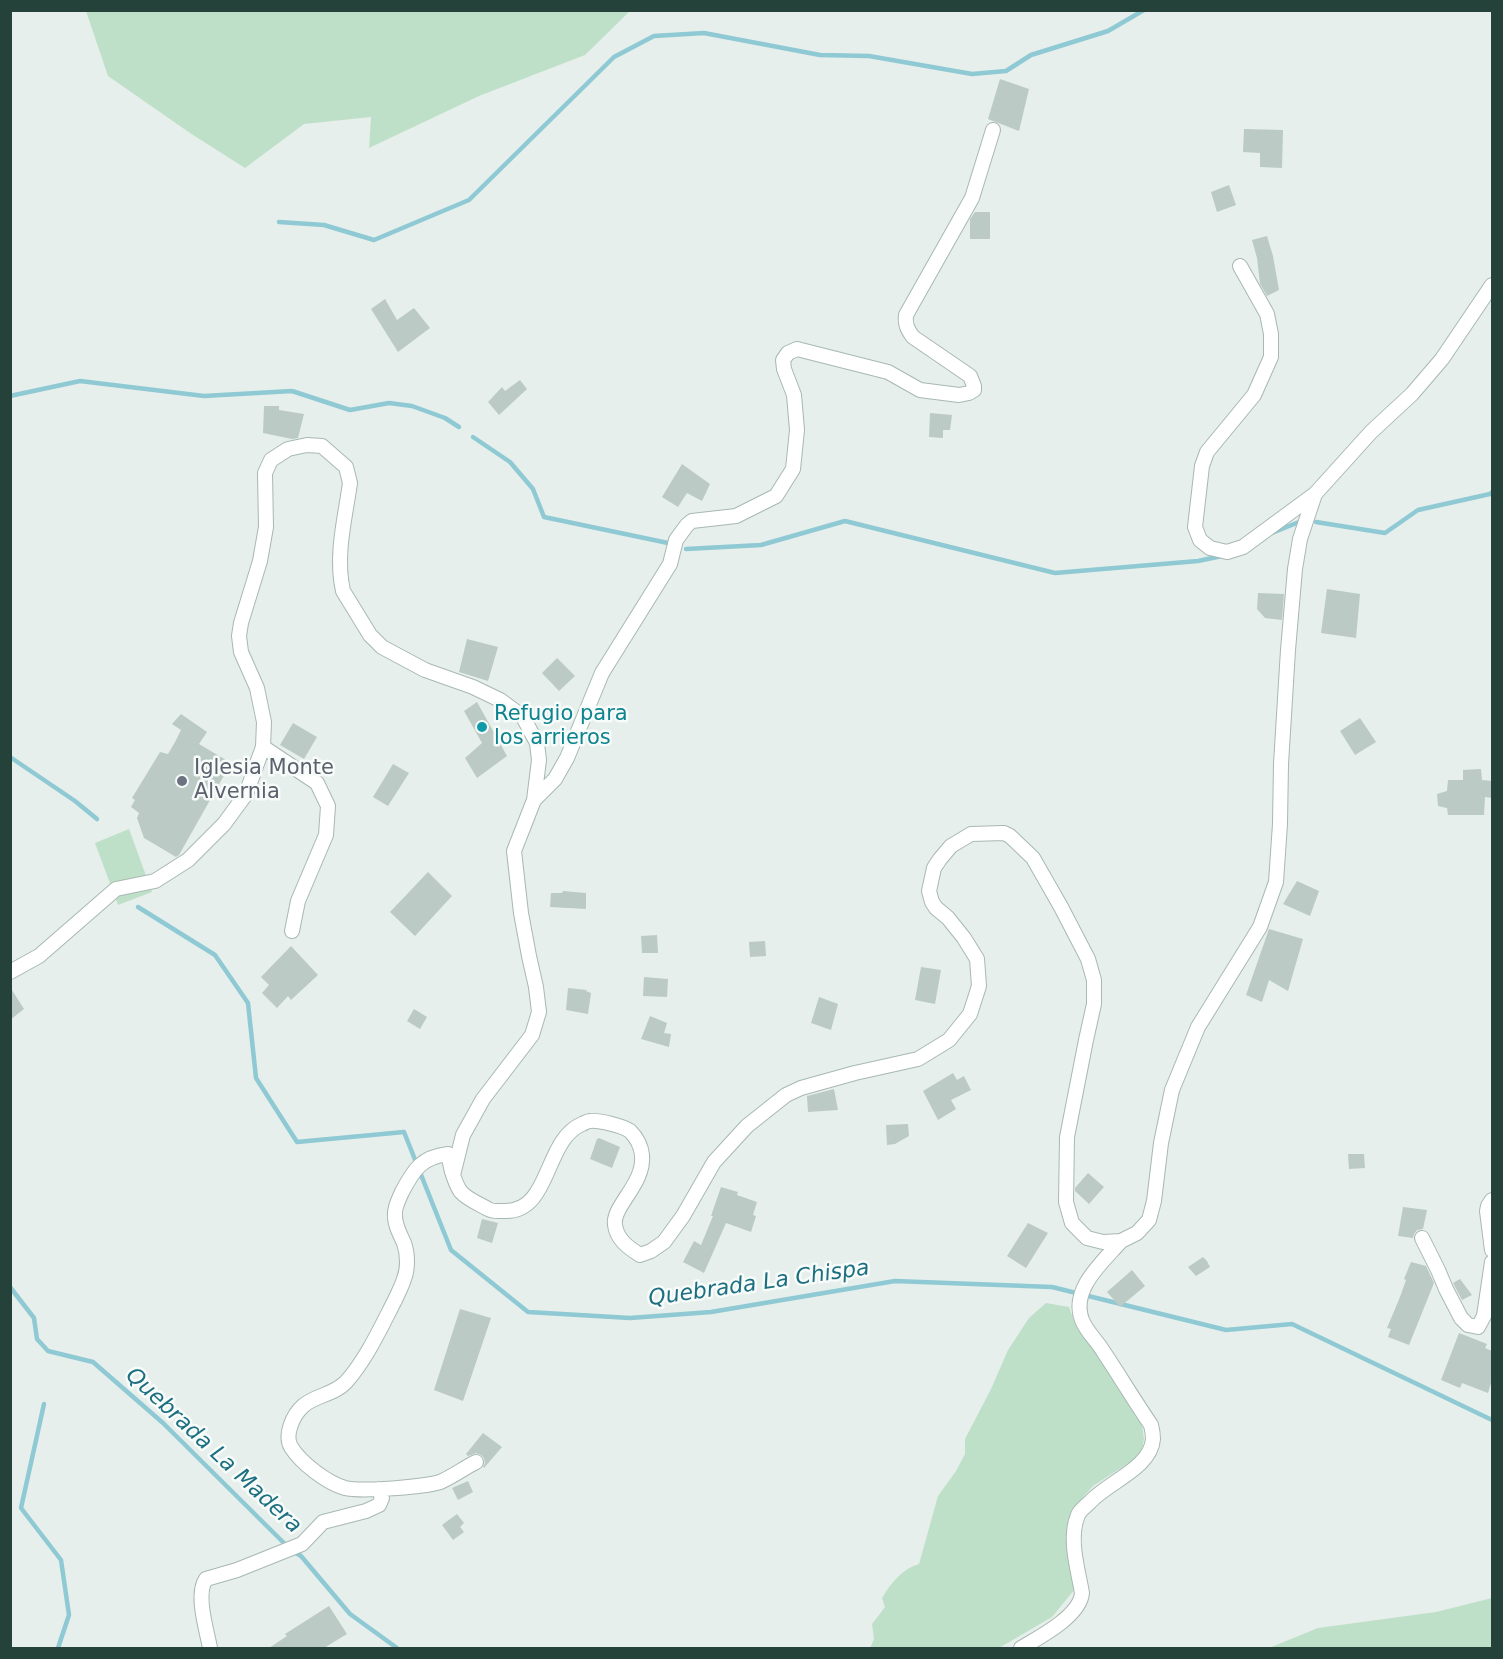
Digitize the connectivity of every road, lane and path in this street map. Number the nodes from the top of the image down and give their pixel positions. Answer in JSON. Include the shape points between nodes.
{"nodes":[{"id":1,"x":993,"y":130,"type":"dead end"},
{"id":2,"x":1240,"y":266,"type":"dead end"},
{"id":3,"x":1492,"y":285,"type":"edge"},
{"id":4,"x":1315,"y":494,"type":"junction"},
{"id":5,"x":263,"y":747,"type":"junction"},
{"id":6,"x":534,"y":800,"type":"junction"},
{"id":7,"x":292,"y":931,"type":"dead end"},
{"id":8,"x":10,"y":972,"type":"edge"},
{"id":9,"x":453,"y":1175,"type":"junction"},
{"id":10,"x":1492,"y":1200,"type":"edge"},
{"id":11,"x":1422,"y":1238,"type":"dead end"},
{"id":12,"x":1121,"y":1241,"type":"junction"},
{"id":13,"x":1492,"y":1250,"type":"edge"},
{"id":14,"x":1492,"y":1262,"type":"edge"},
{"id":15,"x":476,"y":1462,"type":"dead end"},
{"id":16,"x":379,"y":1488,"type":"junction"},
{"id":17,"x":210,"y":1648,"type":"edge"},
{"id":18,"x":1021,"y":1648,"type":"edge"}],
"edges":[{"from":1,"to":6,"type":"street","via":[[972,198],[906,315],[907,329],[913,337],[970,376],[974,390],[958,394],[920,390],[888,372],[798,348],[788,353],[783,360],[784,369],[794,395],[797,430],[793,469],[776,496],[736,516],[692,521],[687,525],[676,540],[670,564],[602,673],[567,758],[555,779]]},
{"from":2,"to":4,"type":"street","via":[[1267,314],[1271,357],[1254,395],[1207,452],[1195,527],[1200,540],[1210,548],[1227,552],[1243,547]]},
{"from":3,"to":4,"type":"street","via":[[1412,394]]},
{"from":4,"to":12,"type":"street","via":[[1300,539],[1295,570],[1275,882],[1260,927],[1198,1027],[1172,1090],[1149,1220],[1137,1233]]},
{"from":5,"to":6,"type":"street","via":[[264,722],[257,688],[241,652],[239,636],[266,527],[265,473],[271,460],[288,449],[322,446],[349,474],[340,546],[343,591],[382,647],[424,670],[501,700],[523,717],[537,743]]},
{"from":5,"to":7,"type":"street","via":[[316,783],[328,806],[326,835],[298,901]]},
{"from":5,"to":8,"type":"street","via":[[246,794],[189,860],[155,881],[116,890],[39,956]]},
{"from":6,"to":9,"type":"street","via":[[514,851],[539,1012],[532,1035],[483,1099],[463,1135]]},
{"from":9,"to":12,"type":"street","via":[[472,1201],[492,1211],[512,1211],[525,1206],[536,1195],[557,1149],[570,1131],[590,1121],[626,1129],[639,1143],[643,1161],[641,1173],[615,1219],[615,1227],[628,1248],[640,1255],[651,1251],[664,1242],[683,1216],[714,1162],[747,1126],[786,1095],[844,1076],[918,1059],[949,1040],[970,1014],[979,986],[977,959],[964,938],[932,903],[931,878],[951,846],[972,834],[1004,833],[1033,858],[1088,959],[1094,980],[1094,1004],[1066,1137],[1066,1202],[1072,1224],[1087,1238]]},
{"from":9,"to":16,"type":"street","via":[[448,1155],[436,1155],[417,1166],[410,1176],[394,1214],[405,1246],[404,1280],[344,1385],[303,1405],[289,1431],[290,1446],[331,1483],[347,1489]]},
{"from":10,"to":13,"type":"street","via":[[1487,1210]]},
{"from":11,"to":14,"type":"street","via":[[1468,1325],[1478,1327],[1484,1316]]},
{"from":12,"to":18,"type":"street","via":[[1088,1278],[1079,1310],[1082,1322],[1151,1425],[1154,1437],[1144,1461],[1096,1494],[1078,1514],[1074,1534],[1082,1593],[1079,1604],[1058,1626]]},
{"from":15,"to":16,"type":"street","via":[[439,1482]]},
{"from":16,"to":17,"type":"street","via":[[379,1505],[323,1522],[302,1545],[206,1579],[201,1592]]}]}
